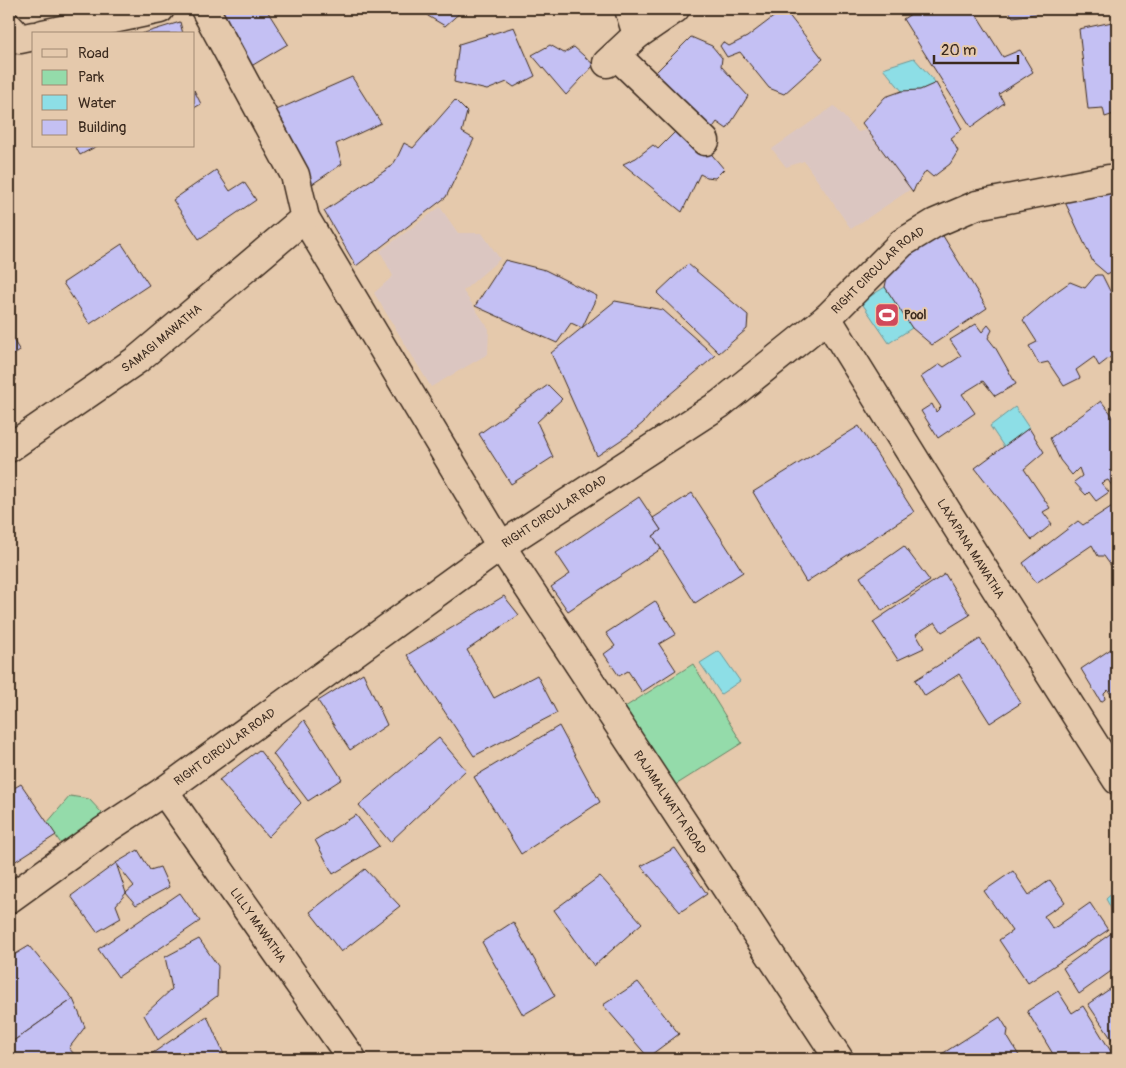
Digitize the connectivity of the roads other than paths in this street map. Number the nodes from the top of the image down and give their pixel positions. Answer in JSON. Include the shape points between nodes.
{"nodes":[{"id":1,"x":160,"y":9,"type":"edge"},
{"id":2,"x":205,"y":9,"type":"edge"},
{"id":3,"x":629,"y":9,"type":"edge"},
{"id":4,"x":676,"y":9,"type":"edge"},
{"id":5,"x":9,"y":28,"type":"edge"},
{"id":6,"x":52,"y":32,"type":"edge"},
{"id":7,"x":637,"y":35,"type":"junction"},
{"id":8,"x":32,"y":36,"type":"edge"},
{"id":9,"x":706,"y":141,"type":"dead end"},
{"id":10,"x":1117,"y":179,"type":"edge"},
{"id":11,"x":305,"y":218,"type":"junction"},
{"id":12,"x":827,"y":318,"type":"junction"},
{"id":13,"x":9,"y":448,"type":"edge"},
{"id":14,"x":501,"y":546,"type":"junction"},
{"id":15,"x":1117,"y":780,"type":"edge"},
{"id":16,"x":164,"y":792,"type":"junction"},
{"id":17,"x":9,"y":899,"type":"edge"},
{"id":18,"x":352,"y":1059,"type":"edge"},
{"id":19,"x":840,"y":1059,"type":"edge"}],
"edges":[{"from":1,"to":6,"type":"street"},
{"from":2,"to":11,"type":"street","name":"RAJAMALWATTA ROAD","via":[[295,175]]},
{"from":3,"to":7,"type":"street"},
{"from":4,"to":7,"type":"street"},
{"from":5,"to":8,"type":"street","via":[[20,38]]},
{"from":7,"to":9,"type":"street","via":[[611,59]]},
{"from":10,"to":12,"type":"street","name":"RIGHT CIRCULAR ROAD","via":[[977,205],[935,224],[902,243]]},
{"from":11,"to":13,"type":"street","name":"SAMAGI MAWATHA","via":[[138,359]]},
{"from":11,"to":14,"type":"street","name":"RAJAMALWATTA ROAD"},
{"from":12,"to":14,"type":"street","name":"RIGHT CIRCULAR ROAD","via":[[720,404]]},
{"from":12,"to":15,"type":"street","name":"LAXAPANA MAWATHA"},
{"from":14,"to":16,"type":"street","name":"RIGHT CIRCULAR ROAD"},
{"from":14,"to":19,"type":"street","name":"RAJAMALWATTA ROAD"},
{"from":16,"to":17,"type":"street","name":"RIGHT CIRCULAR ROAD"},
{"from":16,"to":18,"type":"street","name":"LILLY MAWATHA"}]}
